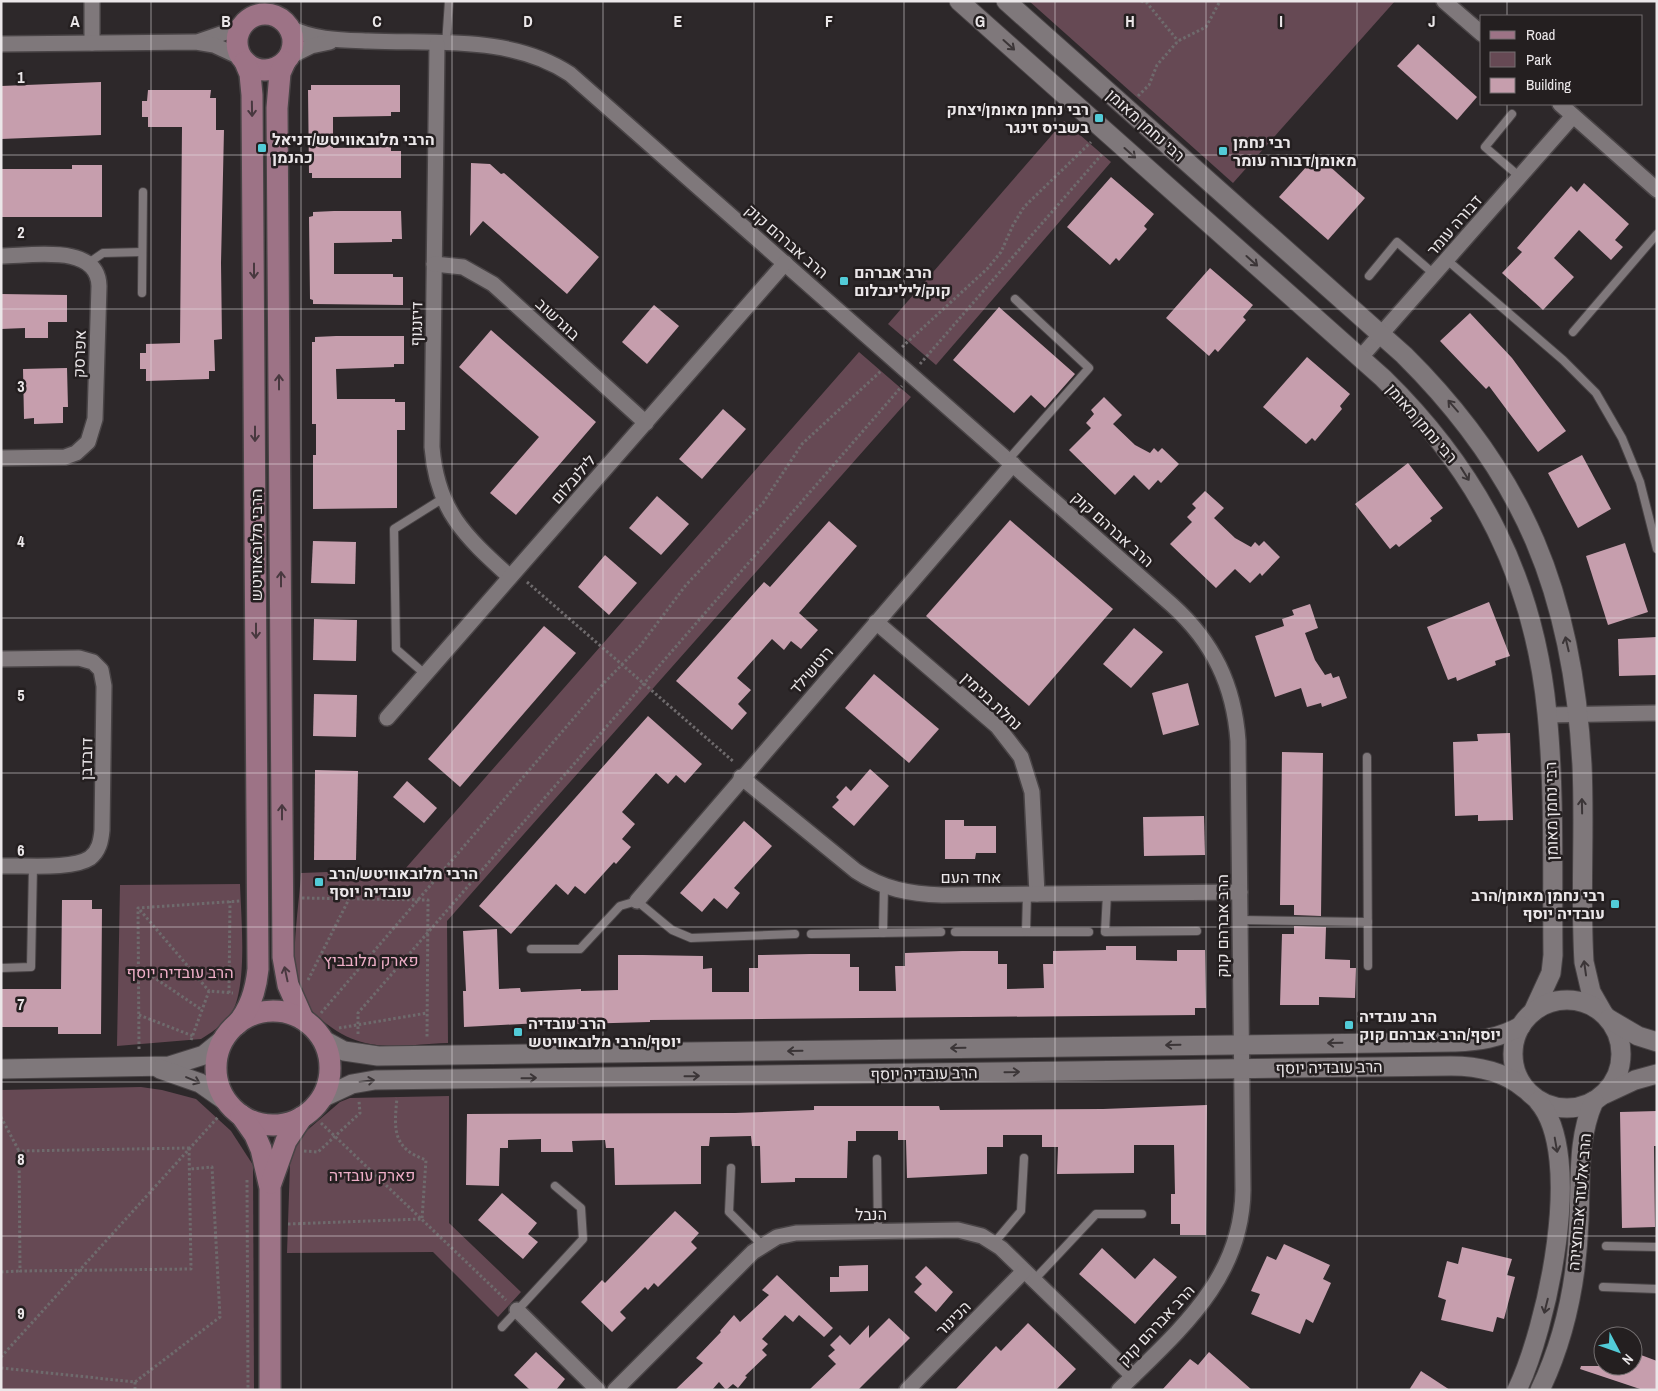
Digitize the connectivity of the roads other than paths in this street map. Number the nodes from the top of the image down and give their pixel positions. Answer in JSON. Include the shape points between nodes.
{"nodes":[{"id":1,"x":92,"y":1,"type":"edge"},
{"id":2,"x":251,"y":1,"type":"edge"},
{"id":3,"x":449,"y":1,"type":"edge"},
{"id":4,"x":959,"y":1,"type":"edge"},
{"id":5,"x":1006,"y":1,"type":"edge"},
{"id":6,"x":1444,"y":1,"type":"edge"},
{"id":7,"x":283,"y":16,"type":"edge"},
{"id":8,"x":242,"y":25,"type":"junction"},
{"id":9,"x":1480,"y":32,"type":"edge"},
{"id":10,"x":342,"y":40,"type":"junction"},
{"id":11,"x":196,"y":42,"type":"junction"},
{"id":12,"x":92,"y":43,"type":"junction"},
{"id":13,"x":1,"y":44,"type":"edge"},
{"id":14,"x":442,"y":44,"type":"junction"},
{"id":15,"x":287,"y":59,"type":"junction"},
{"id":16,"x":243,"y":60,"type":"junction"},
{"id":17,"x":1561,"y":105,"type":"edge"},
{"id":18,"x":1512,"y":114,"type":"dead end"},
{"id":19,"x":1573,"y":116,"type":"junction"},
{"id":20,"x":1520,"y":177,"type":"junction"},
{"id":21,"x":1657,"y":190,"type":"edge"},
{"id":22,"x":143,"y":192,"type":"dead end"},
{"id":23,"x":1657,"y":234,"type":"edge"},
{"id":24,"x":142,"y":252,"type":"junction"},
{"id":25,"x":1,"y":256,"type":"edge"},
{"id":26,"x":1446,"y":260,"type":"junction"},
{"id":27,"x":90,"y":262,"type":"junction"},
{"id":28,"x":786,"y":263,"type":"junction"},
{"id":29,"x":434,"y":264,"type":"junction"},
{"id":30,"x":1434,"y":274,"type":"junction"},
{"id":31,"x":1369,"y":276,"type":"dead end"},
{"id":32,"x":142,"y":293,"type":"dead end"},
{"id":33,"x":1015,"y":300,"type":"dead end"},
{"id":34,"x":1573,"y":332,"type":"dead end"},
{"id":35,"x":1381,"y":334,"type":"junction"},
{"id":36,"x":1360,"y":358,"type":"junction"},
{"id":37,"x":646,"y":423,"type":"junction"},
{"id":38,"x":1,"y":458,"type":"edge"},
{"id":39,"x":1010,"y":462,"type":"junction"},
{"id":40,"x":442,"y":499,"type":"junction"},
{"id":41,"x":1657,"y":549,"type":"edge"},
{"id":42,"x":513,"y":574,"type":"junction"},
{"id":43,"x":876,"y":622,"type":"junction"},
{"id":44,"x":1,"y":659,"type":"edge"},
{"id":45,"x":425,"y":674,"type":"junction"},
{"id":46,"x":1657,"y":713,"type":"edge"},
{"id":47,"x":1578,"y":714,"type":"junction"},
{"id":48,"x":1547,"y":715,"type":"junction"},
{"id":49,"x":387,"y":718,"type":"dead end"},
{"id":50,"x":1367,"y":757,"type":"dead end"},
{"id":51,"x":744,"y":775,"type":"junction"},
{"id":52,"x":33,"y":865,"type":"junction"},
{"id":53,"x":1,"y":866,"type":"edge"},
{"id":54,"x":884,"y":886,"type":"junction"},
{"id":55,"x":1240,"y":892,"type":"junction"},
{"id":56,"x":1032,"y":894,"type":"junction"},
{"id":57,"x":1107,"y":894,"type":"junction"},
{"id":58,"x":637,"y":901,"type":"junction"},
{"id":59,"x":1240,"y":920,"type":"junction"},
{"id":60,"x":1368,"y":922,"type":"junction"},
{"id":61,"x":1197,"y":931,"type":"dead end"},
{"id":62,"x":941,"y":932,"type":"dead end"},
{"id":63,"x":955,"y":932,"type":"dead end"},
{"id":64,"x":1026,"y":932,"type":"junction"},
{"id":65,"x":1089,"y":932,"type":"dead end"},
{"id":66,"x":884,"y":933,"type":"junction"},
{"id":67,"x":795,"y":934,"type":"dead end"},
{"id":68,"x":811,"y":934,"type":"dead end"},
{"id":69,"x":531,"y":949,"type":"dead end"},
{"id":70,"x":1368,"y":966,"type":"dead end"},
{"id":71,"x":1,"y":968,"type":"edge"},
{"id":72,"x":1606,"y":1016,"type":"junction"},
{"id":73,"x":1527,"y":1019,"type":"junction"},
{"id":74,"x":310,"y":1024,"type":"junction"},
{"id":75,"x":231,"y":1031,"type":"junction"},
{"id":76,"x":1657,"y":1042,"type":"edge"},
{"id":77,"x":1241,"y":1044,"type":"junction"},
{"id":78,"x":147,"y":1067,"type":"junction"},
{"id":79,"x":1241,"y":1068,"type":"junction"},
{"id":80,"x":1,"y":1069,"type":"edge"},
{"id":81,"x":1657,"y":1074,"type":"edge"},
{"id":82,"x":1532,"y":1095,"type":"junction"},
{"id":83,"x":1598,"y":1098,"type":"junction"},
{"id":84,"x":232,"y":1107,"type":"junction"},
{"id":85,"x":311,"y":1109,"type":"junction"},
{"id":86,"x":1024,"y":1158,"type":"dead end"},
{"id":87,"x":877,"y":1159,"type":"dead end"},
{"id":88,"x":731,"y":1168,"type":"dead end"},
{"id":89,"x":555,"y":1186,"type":"dead end"},
{"id":90,"x":270,"y":1188,"type":"junction"},
{"id":91,"x":1142,"y":1214,"type":"dead end"},
{"id":92,"x":878,"y":1232,"type":"junction"},
{"id":93,"x":994,"y":1243,"type":"junction"},
{"id":94,"x":762,"y":1245,"type":"junction"},
{"id":95,"x":1606,"y":1246,"type":"dead end"},
{"id":96,"x":1657,"y":1247,"type":"edge"},
{"id":97,"x":1029,"y":1276,"type":"junction"},
{"id":98,"x":1603,"y":1287,"type":"dead end"},
{"id":99,"x":1657,"y":1289,"type":"edge"},
{"id":100,"x":517,"y":1310,"type":"junction"},
{"id":101,"x":502,"y":1328,"type":"dead end"},
{"id":102,"x":1133,"y":1376,"type":"junction"},
{"id":103,"x":1524,"y":1388,"type":"edge"},
{"id":104,"x":270,"y":1390,"type":"edge"},
{"id":105,"x":598,"y":1390,"type":"edge"},
{"id":106,"x":616,"y":1390,"type":"edge"},
{"id":107,"x":907,"y":1390,"type":"edge"},
{"id":108,"x":1119,"y":1390,"type":"edge"},
{"id":109,"x":1540,"y":1390,"type":"edge"}],
"edges":[{"from":1,"to":12,"type":"street"},
{"from":2,"to":8,"type":"main road"},
{"from":3,"to":14,"type":"lane"},
{"from":4,"to":36,"type":"street","name":"רבי נחמן מאומן","one_way":true},
{"from":5,"to":35,"type":"street","name":"רבי נחמן מאומן"},
{"from":6,"to":9,"type":"street"},
{"from":7,"to":8,"type":"main road","via":[[255,15]]},
{"from":7,"to":10,"type":"street","name":"הרב אברהם קוק","via":[[309,35]]},
{"from":7,"to":15,"type":"main road","via":[[293,44]]},
{"from":8,"to":11,"type":"street"},
{"from":8,"to":16,"type":"main road","via":[[237,42]]},
{"from":10,"to":14,"type":"street","name":"הרב אברהם קוק"},
{"from":10,"to":15,"type":"street","name":"הרב אברהם קוק","via":[[311,46]]},
{"from":11,"to":12,"type":"street"},
{"from":11,"to":16,"type":"street","via":[[214,45]]},
{"from":12,"to":13,"type":"street"},
{"from":14,"to":28,"type":"street","name":"הרב אברהם קוק","via":[[511,48],[560,67]]},
{"from":14,"to":29,"type":"street","name":"דיזנגוף"},
{"from":15,"to":16,"type":"main road","via":[[267,70],[254,68]]},
{"from":74,"to":15,"type":"main road","name":"הרבי מלובאוויטש","one_way":true,"via":[[284,964],[277,108],[280,77]]},
{"from":16,"to":75,"type":"main road","name":"הרבי מלובאוויטש","one_way":true,"via":[[251,78],[252,95],[258,969],[254,994],[246,1012]]},
{"from":17,"to":19,"type":"street"},
{"from":18,"to":20,"type":"lane","via":[[1484,147]]},
{"from":19,"to":20,"type":"street","name":"דבורה עומר"},
{"from":19,"to":21,"type":"street"},
{"from":20,"to":26,"type":"street","name":"דבורה עומר"},
{"from":22,"to":24,"type":"lane"},
{"from":23,"to":34,"type":"lane"},
{"from":24,"to":27,"type":"lane","via":[[103,253]]},
{"from":24,"to":32,"type":"lane"},
{"from":25,"to":27,"type":"street","via":[[72,256]]},
{"from":26,"to":30,"type":"street","name":"דבורה עומר"},
{"from":26,"to":41,"type":"lane","via":[[1563,360],[1596,393],[1622,438],[1640,482]]},
{"from":27,"to":38,"type":"street","name":"אפרסק","via":[[98,274],[99,286],[95,419],[91,437],[76,453],[65,457]]},
{"from":28,"to":37,"type":"street","name":"לילנבלום"},
{"from":28,"to":39,"type":"street","name":"הרב אברהם קוק"},
{"from":29,"to":37,"type":"street","name":"בוגרשוב","via":[[463,268],[493,284]]},
{"from":29,"to":40,"type":"street","name":"דיזנגוף","via":[[432,447],[433,467]]},
{"from":30,"to":31,"type":"lane","via":[[1397,242]]},
{"from":30,"to":35,"type":"street","name":"דבורה עומר"},
{"from":33,"to":39,"type":"lane","via":[[1089,368]]},
{"from":35,"to":36,"type":"street","name":"דבורה עומר"},
{"from":47,"to":35,"type":"street","name":"רבי נחמן מאומן","one_way":true,"via":[[1559,608],[1527,520],[1493,460],[1459,413]]},
{"from":36,"to":48,"type":"street","name":"רבי נחמן מאומן","one_way":true,"via":[[1410,404],[1435,433],[1491,519],[1515,573],[1529,616],[1540,662]]},
{"from":37,"to":42,"type":"street","name":"לילנבלום"},
{"from":39,"to":43,"type":"street","name":"רוטשילד"},
{"from":39,"to":55,"type":"street","name":"הרב אברהם קוק","via":[[1186,618],[1218,662],[1230,692],[1237,724]]},
{"from":40,"to":42,"type":"street","name":"דיזנגוף","via":[[468,536]]},
{"from":40,"to":45,"type":"lane","via":[[394,529],[396,649]]},
{"from":42,"to":45,"type":"street","name":"לילנבלום"},
{"from":43,"to":51,"type":"street","name":"רוטשילד"},
{"from":43,"to":56,"type":"street","name":"נחלת בנימין","via":[[996,726],[1017,750],[1032,792]]},
{"from":44,"to":52,"type":"street","name":"דובדבן","via":[[80,658],[96,664],[104,680],[100,842],[93,855],[74,864]]},
{"from":45,"to":49,"type":"street","name":"לילנבלום"},
{"from":46,"to":47,"type":"street"},
{"from":47,"to":48,"type":"street"},
{"from":72,"to":47,"type":"street","name":"רבי נחמן מאומן","one_way":true,"via":[[1591,992],[1584,962],[1582,766]]},
{"from":48,"to":73,"type":"street","name":"רבי נחמן מאומן","via":[[1553,955],[1551,973]]},
{"from":50,"to":60,"type":"lane"},
{"from":51,"to":54,"type":"street","name":"אחד העם","via":[[847,864]]},
{"from":51,"to":58,"type":"street","name":"רוטשילד"},
{"from":52,"to":53,"type":"street"},
{"from":52,"to":71,"type":"lane","via":[[32,967]]},
{"from":54,"to":56,"type":"street","name":"אחד העם","via":[[929,894]]},
{"from":54,"to":66,"type":"lane"},
{"from":55,"to":57,"type":"street","name":"אחד העם"},
{"from":55,"to":59,"type":"street","name":"הרב אברהם קוק"},
{"from":56,"to":57,"type":"street","name":"אחד העם"},
{"from":56,"to":64,"type":"lane"},
{"from":57,"to":61,"type":"lane","via":[[1105,932]]},
{"from":58,"to":67,"type":"lane","via":[[672,930],[691,938]]},
{"from":58,"to":69,"type":"lane","via":[[620,906],[580,949]]},
{"from":59,"to":60,"type":"lane"},
{"from":59,"to":77,"type":"street","name":"הרב אברהם קוק"},
{"from":60,"to":70,"type":"lane"},
{"from":62,"to":66,"type":"lane"},
{"from":63,"to":64,"type":"lane"},
{"from":64,"to":65,"type":"lane"},
{"from":66,"to":68,"type":"lane"},
{"from":72,"to":73,"type":"street","via":[[1583,1002],[1568,1000],[1553,1002]]},
{"from":72,"to":76,"type":"street","via":[[1638,1036]]},
{"from":72,"to":83,"type":"street","via":[[1617,1032],[1621,1055],[1616,1078]]},
{"from":73,"to":77,"type":"street","name":"הרב עובדיה יוסף","one_way":true,"via":[[1502,1035],[1463,1041]]},
{"from":73,"to":82,"type":"street","via":[[1515,1039],[1512,1054],[1517,1076]]},
{"from":74,"to":75,"type":"main road","via":[[287,1012],[272,1011],[255,1014]]},
{"from":77,"to":74,"type":"street","name":"הרב עובדיה יוסף","one_way":true,"via":[[358,1055],[339,1050]]},
{"from":74,"to":85,"type":"main road","via":[[329,1055],[330,1070],[328,1084]]},
{"from":75,"to":78,"type":"street","via":[[204,1055],[183,1063]]},
{"from":75,"to":84,"type":"main road","via":[[218,1052],[216,1072],[219,1087]]},
{"from":77,"to":79,"type":"street","name":"הרב אברהם קוק"},
{"from":78,"to":80,"type":"street"},
{"from":78,"to":84,"type":"street","one_way":true,"via":[[200,1082]]},
{"from":79,"to":82,"type":"street","name":"הרב עובדיה יוסף","via":[[1460,1066],[1498,1073]]},
{"from":85,"to":79,"type":"street","name":"הרב עובדיה יוסף","one_way":true,"via":[[358,1082],[399,1080]]},
{"from":79,"to":102,"type":"street","name":"הרב אברהם קוק","via":[[1243,1206],[1234,1249],[1204,1301]]},
{"from":81,"to":83,"type":"street"},
{"from":82,"to":83,"type":"street","via":[[1552,1106],[1566,1109],[1581,1107]]},
{"from":82,"to":103,"type":"street","name":"הרב אלעזר אבוחצירה","one_way":true,"via":[[1550,1118],[1557,1147],[1558,1220],[1547,1304]]},
{"from":83,"to":109,"type":"street","name":"הרב אלעזר אבוחצירה","via":[[1587,1118],[1580,1151],[1579,1222],[1567,1308],[1557,1347]]},
{"from":84,"to":85,"type":"main road","via":[[254,1122],[274,1125],[288,1123]]},
{"from":84,"to":90,"type":"main road","via":[[255,1135]]},
{"from":85,"to":90,"type":"main road","via":[[283,1148]]},
{"from":86,"to":93,"type":"lane","via":[[1021,1211]]},
{"from":87,"to":92,"type":"lane"},
{"from":88,"to":94,"type":"lane","via":[[729,1212]]},
{"from":89,"to":100,"type":"lane","via":[[581,1208],[583,1239]]},
{"from":90,"to":104,"type":"main road"},
{"from":91,"to":97,"type":"lane","via":[[1096,1214]]},
{"from":92,"to":93,"type":"street","name":"הנבל","via":[[958,1230],[977,1234]]},
{"from":92,"to":94,"type":"street","name":"הנבל","via":[[790,1234]]},
{"from":93,"to":97,"type":"street","name":"הנבל"},
{"from":94,"to":106,"type":"street","name":"הנבל"},
{"from":95,"to":96,"type":"lane"},
{"from":97,"to":102,"type":"street","name":"הנבל"},
{"from":97,"to":107,"type":"street","name":"הכינור"},
{"from":98,"to":99,"type":"lane"},
{"from":100,"to":101,"type":"lane"},
{"from":100,"to":105,"type":"street"},
{"from":102,"to":108,"type":"street","name":"הרב אברהם קוק"}]}
